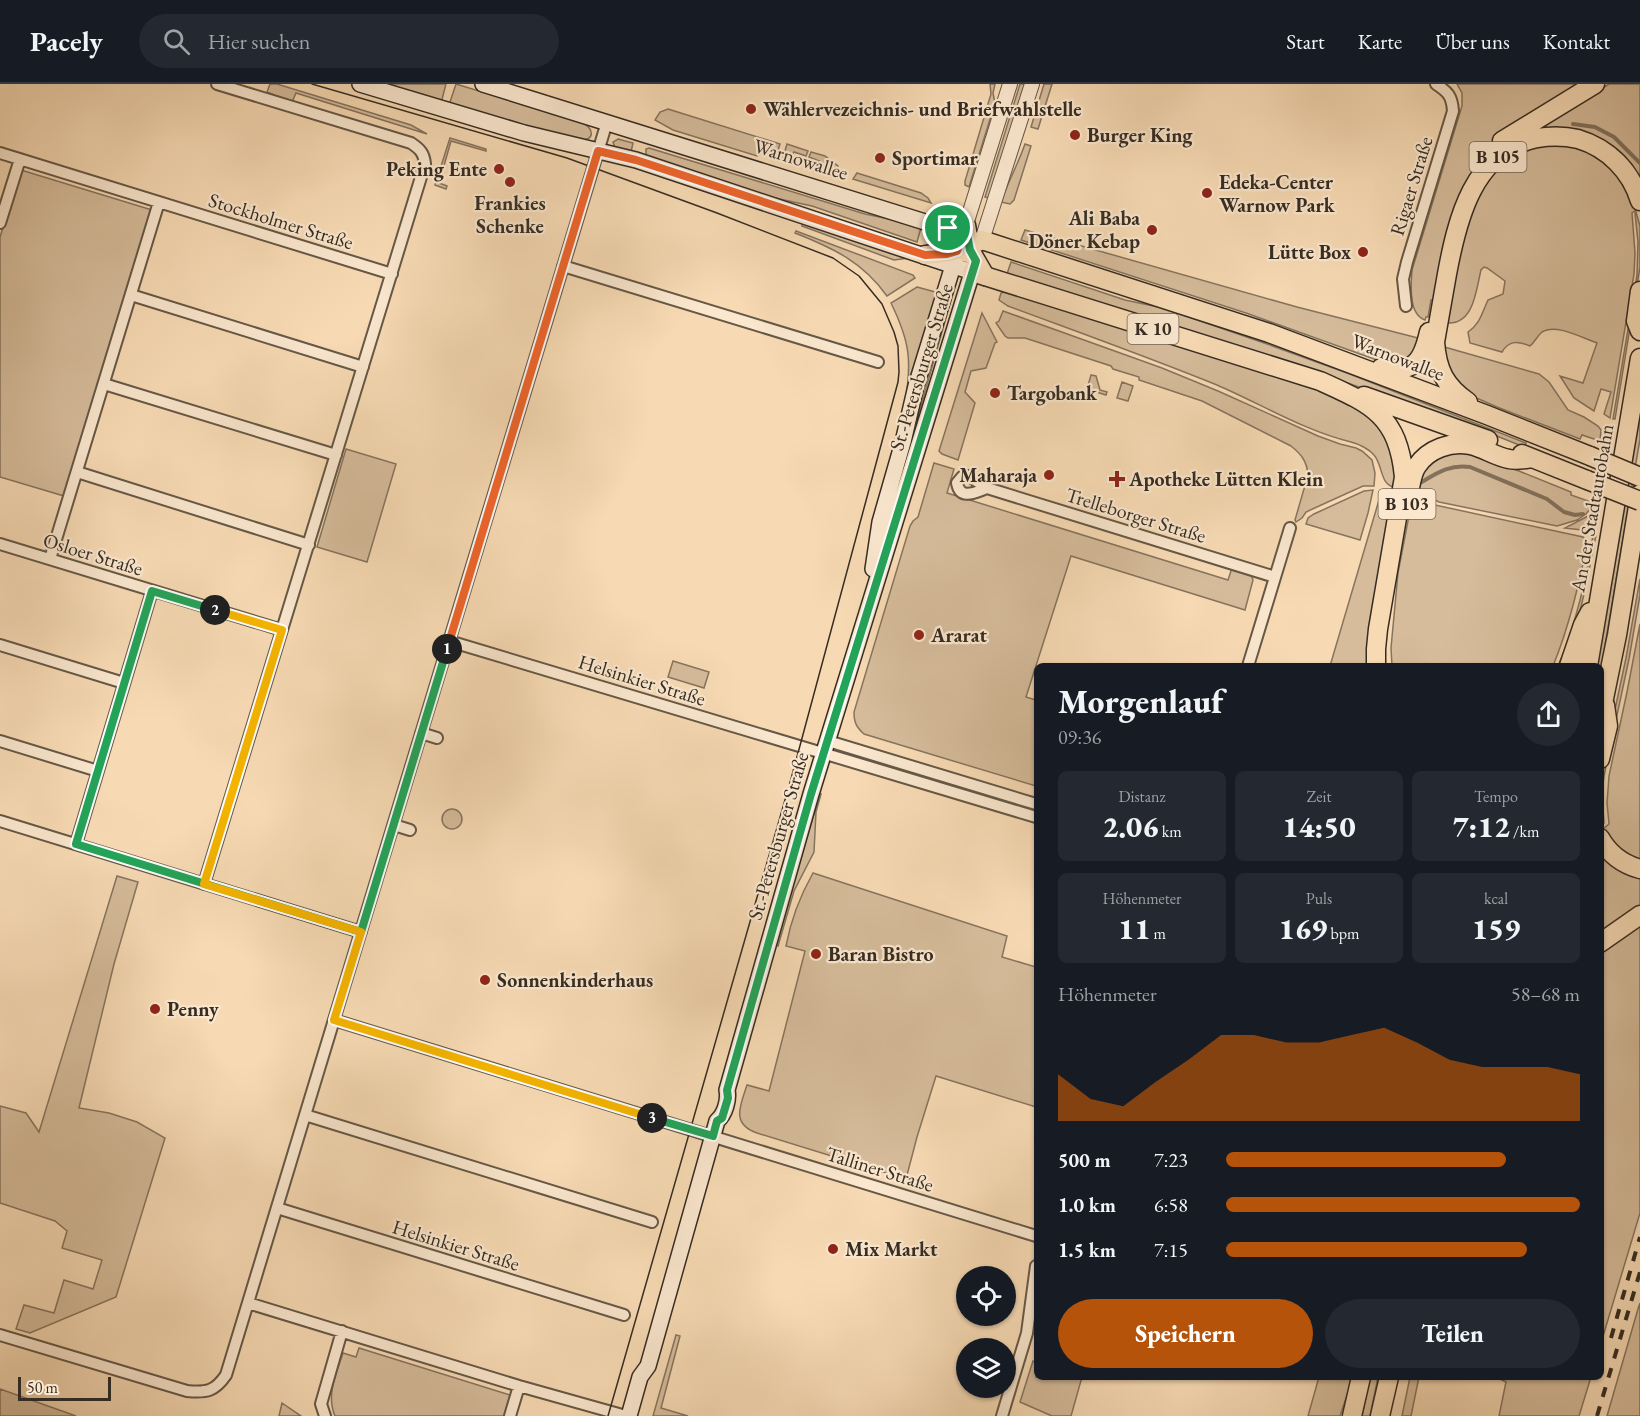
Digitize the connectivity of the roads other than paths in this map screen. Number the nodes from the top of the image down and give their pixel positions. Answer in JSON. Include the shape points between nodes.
{"nodes":[{"id":1,"x":217,"y":84,"type":"edge"},
{"id":2,"x":360,"y":84,"type":"edge"},
{"id":3,"x":483,"y":84,"type":"edge"},
{"id":4,"x":1010,"y":84,"type":"edge"},
{"id":5,"x":1032,"y":84,"type":"edge"},
{"id":6,"x":1436,"y":84,"type":"edge"},
{"id":7,"x":1595,"y":84,"type":"edge"},
{"id":8,"x":607,"y":122,"type":"junction"},
{"id":9,"x":0,"y":153,"type":"edge"},
{"id":10,"x":597,"y":156,"type":"junction"},
{"id":11,"x":20,"y":159,"type":"junction"},
{"id":12,"x":1640,"y":201,"type":"edge"},
{"id":13,"x":159,"y":202,"type":"junction"},
{"id":14,"x":0,"y":224,"type":"edge"},
{"id":15,"x":969,"y":248,"type":"junction"},
{"id":16,"x":925,"y":255,"type":"joint"},
{"id":17,"x":563,"y":266,"type":"junction"},
{"id":18,"x":392,"y":274,"type":"junction"},
{"id":19,"x":1640,"y":291,"type":"edge"},
{"id":20,"x":131,"y":295,"type":"junction"},
{"id":21,"x":1406,"y":306,"type":"dead end"},
{"id":22,"x":1435,"y":319,"type":"junction"},
{"id":23,"x":1640,"y":331,"type":"edge"},
{"id":24,"x":1431,"y":341,"type":"junction"},
{"id":25,"x":1640,"y":358,"type":"edge"},
{"id":26,"x":1347,"y":361,"type":"junction"},
{"id":27,"x":878,"y":362,"type":"dead end"},
{"id":28,"x":363,"y":367,"type":"junction"},
{"id":29,"x":1320,"y":381,"type":"junction"},
{"id":30,"x":104,"y":384,"type":"junction"},
{"id":31,"x":1487,"y":415,"type":"junction"},
{"id":32,"x":336,"y":455,"type":"junction"},
{"id":33,"x":1532,"y":458,"type":"junction"},
{"id":34,"x":77,"y":472,"type":"junction"},
{"id":35,"x":1640,"y":477,"type":"edge"},
{"id":36,"x":987,"y":488,"type":"dead end"},
{"id":37,"x":1640,"y":494,"type":"edge"},
{"id":38,"x":1640,"y":501,"type":"edge"},
{"id":39,"x":1290,"y":528,"type":"dead end"},
{"id":40,"x":0,"y":544,"type":"edge"},
{"id":41,"x":309,"y":545,"type":"junction"},
{"id":42,"x":50,"y":559,"type":"junction"},
{"id":43,"x":1275,"y":577,"type":"junction"},
{"id":44,"x":152,"y":591,"type":"junction"},
{"id":45,"x":1601,"y":592,"type":"junction"},
{"id":46,"x":282,"y":630,"type":"junction"},
{"id":47,"x":449,"y":641,"type":"junction"},
{"id":48,"x":0,"y":645,"type":"edge"},
{"id":49,"x":1249,"y":663,"type":"edge"},
{"id":50,"x":1376,"y":663,"type":"edge"},
{"id":51,"x":1386,"y":663,"type":"edge"},
{"id":52,"x":1570,"y":663,"type":"edge"},
{"id":53,"x":1589,"y":663,"type":"edge"},
{"id":54,"x":124,"y":683,"type":"junction"},
{"id":55,"x":1604,"y":705,"type":"edge"},
{"id":56,"x":1604,"y":713,"type":"edge"},
{"id":57,"x":422,"y":733,"type":"junction"},
{"id":58,"x":437,"y":738,"type":"dead end"},
{"id":59,"x":0,"y":741,"type":"edge"},
{"id":60,"x":1604,"y":742,"type":"edge"},
{"id":61,"x":826,"y":747,"type":"junction"},
{"id":62,"x":98,"y":771,"type":"junction"},
{"id":63,"x":985,"y":788,"type":"junction"},
{"id":64,"x":981,"y":800,"type":"junction"},
{"id":65,"x":1034,"y":803,"type":"edge"},
{"id":66,"x":1034,"y":816,"type":"edge"},
{"id":67,"x":0,"y":821,"type":"edge"},
{"id":68,"x":393,"y":825,"type":"junction"},
{"id":69,"x":410,"y":830,"type":"dead end"},
{"id":70,"x":76,"y":844,"type":"junction"},
{"id":71,"x":1604,"y":844,"type":"edge"},
{"id":72,"x":1640,"y":869,"type":"edge"},
{"id":73,"x":204,"y":884,"type":"junction"},
{"id":74,"x":1640,"y":915,"type":"edge"},
{"id":75,"x":361,"y":932,"type":"junction"},
{"id":76,"x":1604,"y":940,"type":"edge"},
{"id":77,"x":334,"y":1020,"type":"junction"},
{"id":78,"x":305,"y":1115,"type":"junction"},
{"id":79,"x":715,"y":1129,"type":"junction"},
{"id":80,"x":277,"y":1208,"type":"junction"},
{"id":81,"x":652,"y":1222,"type":"dead end"},
{"id":82,"x":1034,"y":1235,"type":"edge"},
{"id":83,"x":1034,"y":1281,"type":"edge"},
{"id":84,"x":248,"y":1302,"type":"junction"},
{"id":85,"x":624,"y":1315,"type":"dead end"},
{"id":86,"x":342,"y":1331,"type":"junction"},
{"id":87,"x":0,"y":1335,"type":"edge"},
{"id":88,"x":648,"y":1366,"type":"junction"},
{"id":89,"x":1360,"y":1380,"type":"edge"},
{"id":90,"x":1388,"y":1380,"type":"edge"},
{"id":91,"x":519,"y":1386,"type":"junction"},
{"id":92,"x":326,"y":1416,"type":"edge"},
{"id":93,"x":510,"y":1416,"type":"edge"},
{"id":94,"x":628,"y":1416,"type":"edge"},
{"id":95,"x":639,"y":1416,"type":"edge"},
{"id":96,"x":1002,"y":1416,"type":"edge"},
{"id":97,"x":1352,"y":1416,"type":"edge"},
{"id":98,"x":1380,"y":1416,"type":"edge"}],
"edges":[{"from":1,"to":18,"type":"street","via":[[420,148],[425,164]]},
{"from":2,"to":10,"type":"main road"},
{"from":3,"to":8,"type":"main road","name":"Warnowallee","number":"K 10"},
{"from":4,"to":15,"type":"street","name":"St.-Petersburger Straße"},
{"from":5,"to":15,"type":"street","name":"St.-Petersburger Straße"},
{"from":6,"to":21,"type":"street","name":"Rigaer Straße","via":[[1452,100],[1453,111],[1407,262]]},
{"from":7,"to":22,"type":"main road","via":[[1497,144],[1471,173],[1453,211]]},
{"from":8,"to":10,"type":"street"},
{"from":8,"to":15,"type":"main road","name":"Warnowallee","number":"K 10"},
{"from":9,"to":11,"type":"street"},
{"from":10,"to":16,"type":"main road","via":[[636,160]]},
{"from":10,"to":17,"type":"street"},
{"from":11,"to":13,"type":"street"},
{"from":11,"to":14,"type":"street"},
{"from":12,"to":22,"type":"main road","number":"B 105","via":[[1632,181],[1617,161],[1585,142],[1543,137],[1511,147],[1490,164],[1462,210]]},
{"from":13,"to":18,"type":"street","name":"Stockholmer Straße"},
{"from":13,"to":20,"type":"street"},
{"from":15,"to":16,"type":"main road"},
{"from":15,"to":26,"type":"main road","name":"Warnowallee","number":"K 10","via":[[1137,289]]},
{"from":15,"to":29,"type":"main road","number":"K 10"},
{"from":15,"to":61,"type":"main road","name":"St.-Petersburger Straße","via":[[873,594]]},
{"from":17,"to":27,"type":"street"},
{"from":17,"to":47,"type":"street"},
{"from":18,"to":28,"type":"street"},
{"from":19,"to":23,"type":"main road","via":[[1636,321]]},
{"from":20,"to":28,"type":"street"},
{"from":20,"to":30,"type":"street"},
{"from":22,"to":24,"type":"main road","number":"B 105"},
{"from":24,"to":26,"type":"main road","via":[[1419,360],[1408,368],[1399,370]]},
{"from":24,"to":31,"type":"main road","number":"B 105","via":[[1448,385]]},
{"from":25,"to":45,"type":"main road","name":"An der Stadtautobahn"},
{"from":26,"to":31,"type":"main road","name":"Warnowallee","number":"K 10"},
{"from":28,"to":32,"type":"street"},
{"from":29,"to":33,"type":"main road","number":"K 10"},
{"from":29,"to":50,"type":"main road","via":[[1357,397],[1375,410],[1388,424],[1402,457],[1404,477],[1378,629]]},
{"from":30,"to":32,"type":"street"},
{"from":30,"to":34,"type":"street"},
{"from":31,"to":35,"type":"main road","name":"Warnowallee","number":"B 105","bridge":true},
{"from":32,"to":41,"type":"street"},
{"from":33,"to":38,"type":"main road","bridge":true},
{"from":33,"to":51,"type":"main road","number":"B 103","via":[[1510,460],[1470,445],[1448,445],[1426,456],[1417,466],[1395,572]]},
{"from":34,"to":41,"type":"street"},
{"from":34,"to":42,"type":"street"},
{"from":36,"to":43,"type":"street","name":"Trelleborger Straße"},
{"from":37,"to":55,"type":"main road"},
{"from":39,"to":43,"type":"street"},
{"from":40,"to":42,"type":"street","name":"Osloer Straße"},
{"from":41,"to":46,"type":"street"},
{"from":42,"to":44,"type":"street","name":"Osloer Straße"},
{"from":43,"to":49,"type":"street"},
{"from":44,"to":46,"type":"street"},
{"from":44,"to":54,"type":"street","name":"Osloer Straße"},
{"from":45,"to":52,"type":"main road"},
{"from":45,"to":53,"type":"main road","name":"An der Stadtautobahn"},
{"from":46,"to":73,"type":"street"},
{"from":47,"to":57,"type":"street"},
{"from":47,"to":61,"type":"street","name":"Helsinkier Straße"},
{"from":48,"to":54,"type":"street"},
{"from":54,"to":62,"type":"street","name":"Osloer Straße"},
{"from":56,"to":60,"type":"main road","via":[[1608,726]]},
{"from":57,"to":58,"type":"street"},
{"from":57,"to":68,"type":"street"},
{"from":59,"to":62,"type":"street"},
{"from":61,"to":63,"type":"street"},
{"from":61,"to":64,"type":"street"},
{"from":61,"to":79,"type":"main road","name":"St.-Petersburger Straße","via":[[727,1090],[728,1098]]},
{"from":62,"to":70,"type":"street","name":"Osloer Straße"},
{"from":63,"to":64,"type":"street"},
{"from":63,"to":65,"type":"street"},
{"from":64,"to":66,"type":"street"},
{"from":67,"to":70,"type":"street"},
{"from":68,"to":69,"type":"street"},
{"from":68,"to":75,"type":"street"},
{"from":70,"to":73,"type":"street"},
{"from":71,"to":72,"type":"main road","via":[[1620,861]]},
{"from":73,"to":75,"type":"street"},
{"from":74,"to":76,"type":"main road"},
{"from":75,"to":77,"type":"street"},
{"from":77,"to":78,"type":"street"},
{"from":77,"to":79,"type":"street"},
{"from":78,"to":80,"type":"street"},
{"from":78,"to":81,"type":"street"},
{"from":79,"to":82,"type":"street","name":"Talliner Straße"},
{"from":79,"to":88,"type":"main road","name":"St.-Petersburger Straße"},
{"from":80,"to":84,"type":"street"},
{"from":80,"to":85,"type":"street","name":"Helsinkier Straße"},
{"from":83,"to":96,"type":"street","via":[[1027,1334]]},
{"from":84,"to":86,"type":"street"},
{"from":84,"to":87,"type":"street","via":[[226,1375],[218,1386],[203,1393],[188,1392]]},
{"from":86,"to":91,"type":"street"},
{"from":86,"to":92,"type":"street","via":[[321,1404]]},
{"from":88,"to":94,"type":"main road","name":"St.-Petersburger Straße","via":[[640,1377]]},
{"from":88,"to":95,"type":"main road","name":"St.-Petersburger Straße","via":[[649,1379]]},
{"from":89,"to":97,"type":"main road"},
{"from":90,"to":98,"type":"main road"},
{"from":91,"to":93,"type":"street"},
{"from":91,"to":94,"type":"street"}]}
